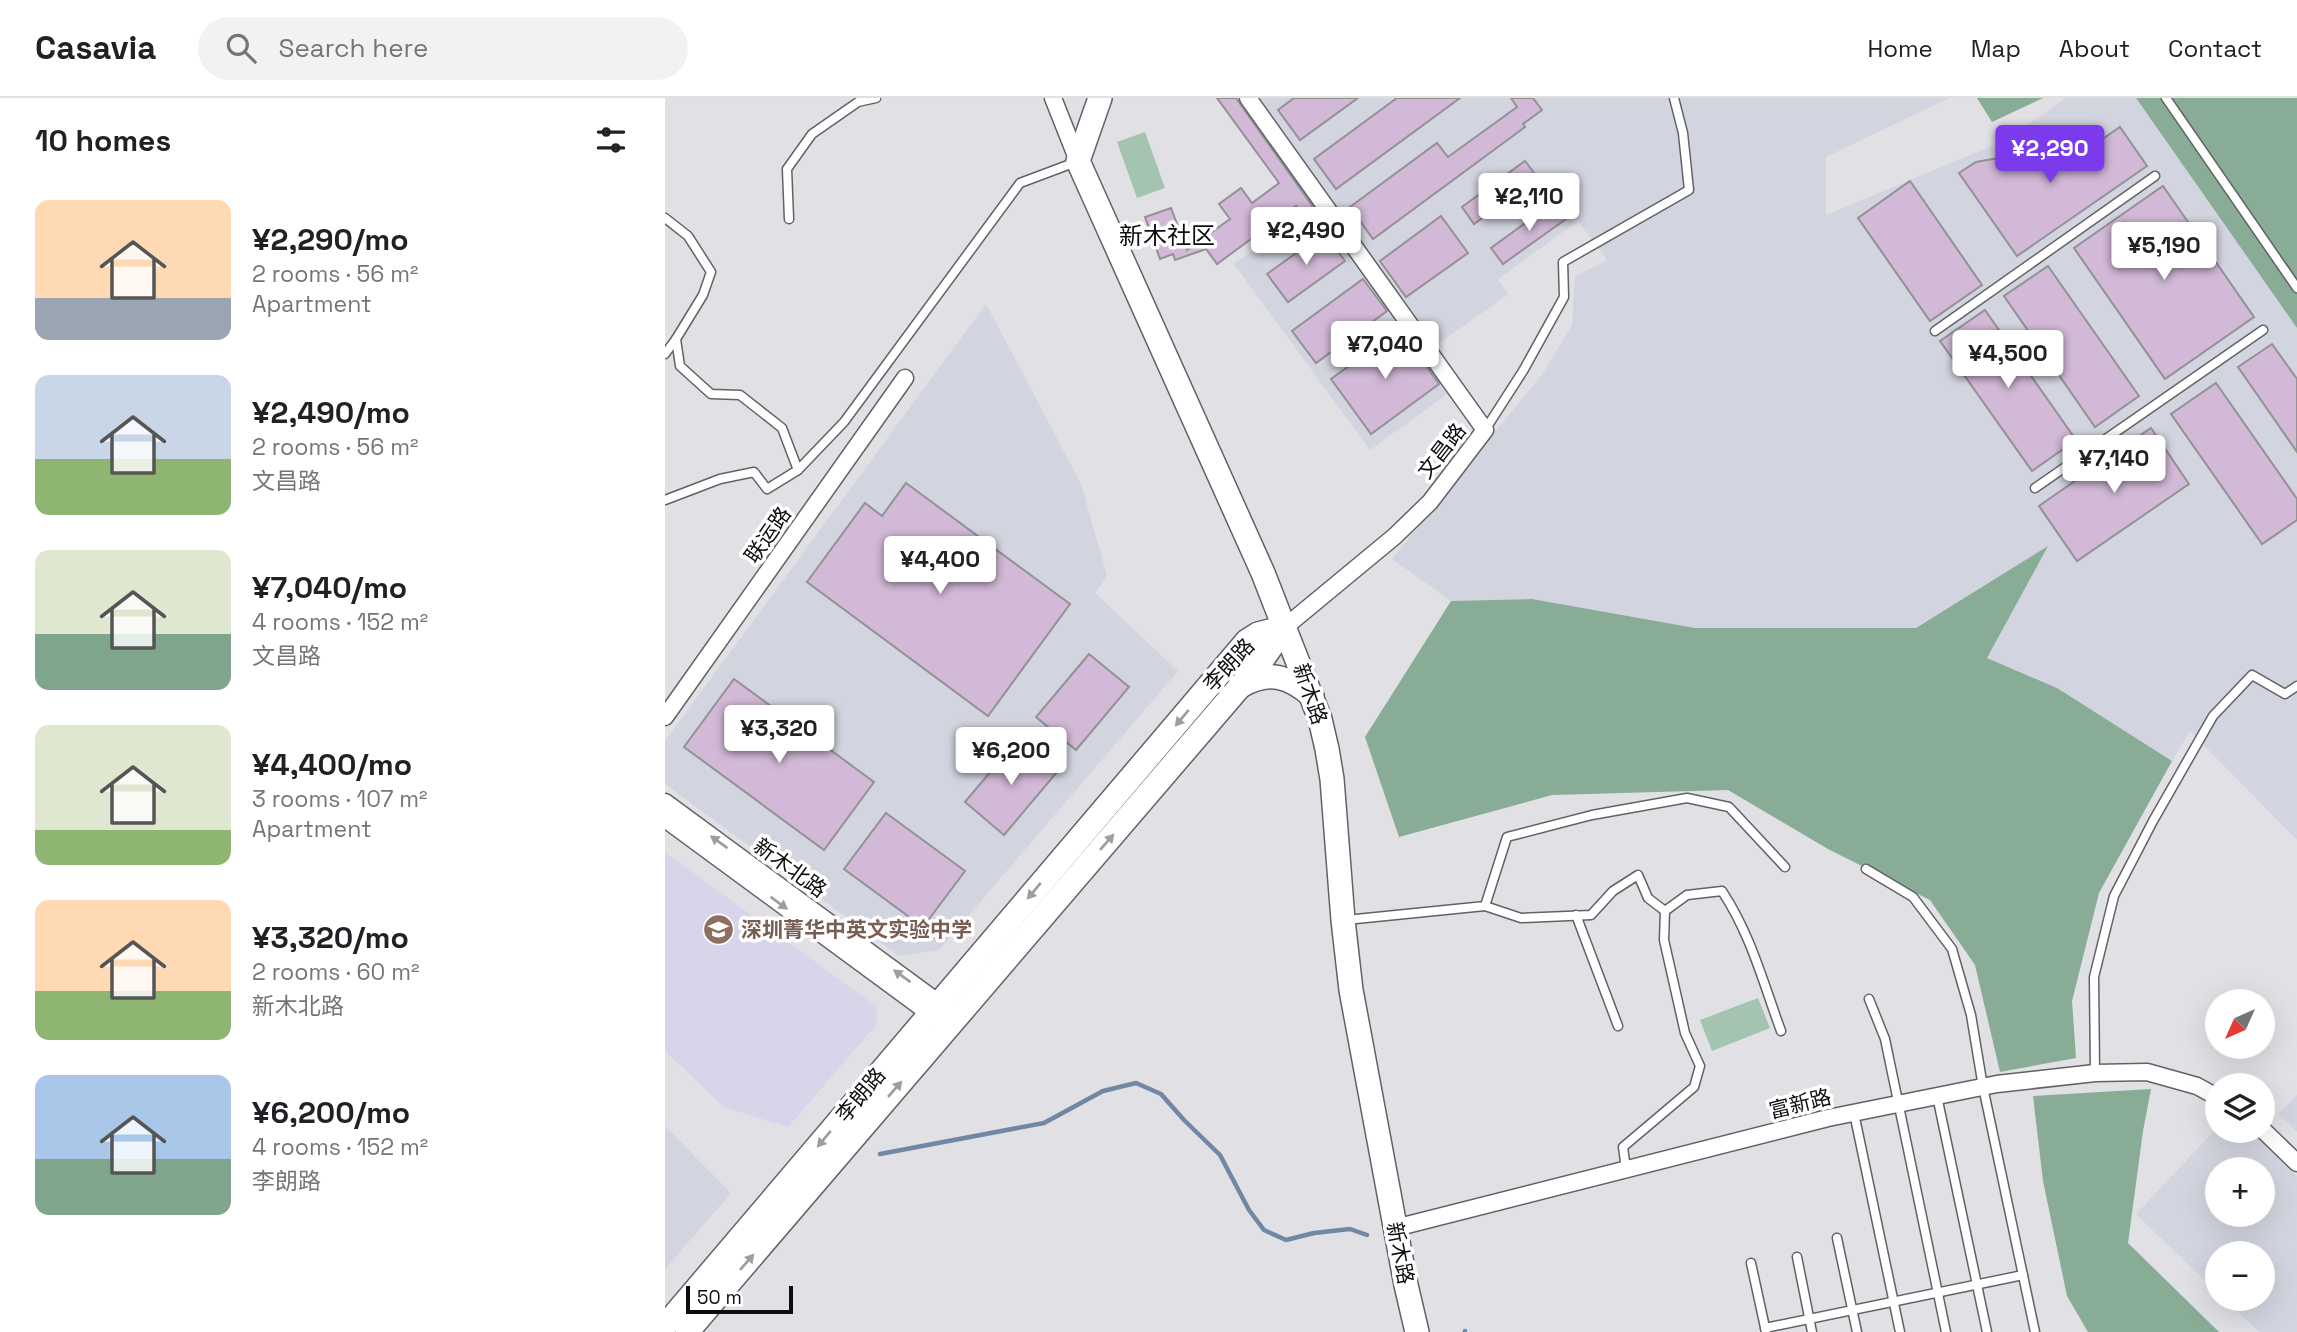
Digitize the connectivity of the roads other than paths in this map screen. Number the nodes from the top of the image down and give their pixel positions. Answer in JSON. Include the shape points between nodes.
{"nodes":[{"id":1,"x":876,"y":98,"type":"edge"},
{"id":2,"x":1053,"y":98,"type":"edge"},
{"id":3,"x":1100,"y":98,"type":"edge"},
{"id":4,"x":1248,"y":98,"type":"edge"},
{"id":5,"x":1674,"y":98,"type":"edge"},
{"id":6,"x":2166,"y":98,"type":"edge"},
{"id":7,"x":1078,"y":161,"type":"junction"},
{"id":8,"x":2155,"y":176,"type":"dead end"},
{"id":9,"x":665,"y":218,"type":"edge"},
{"id":10,"x":789,"y":219,"type":"dead end"},
{"id":11,"x":2297,"y":288,"type":"edge"},
{"id":12,"x":2263,"y":330,"type":"dead end"},
{"id":13,"x":1935,"y":331,"type":"dead end"},
{"id":14,"x":676,"y":339,"type":"junction"},
{"id":15,"x":665,"y":355,"type":"edge"},
{"id":16,"x":905,"y":378,"type":"dead end"},
{"id":17,"x":1485,"y":430,"type":"junction"},
{"id":18,"x":798,"y":470,"type":"junction"},
{"id":19,"x":2035,"y":488,"type":"dead end"},
{"id":20,"x":665,"y":500,"type":"edge"},
{"id":21,"x":1285,"y":627,"type":"junction"},
{"id":22,"x":2297,"y":685,"type":"edge"},
{"id":23,"x":1241,"y":686,"type":"junction"},
{"id":24,"x":1312,"y":696,"type":"junction"},
{"id":25,"x":665,"y":717,"type":"edge"},
{"id":26,"x":665,"y":802,"type":"edge"},
{"id":27,"x":665,"y":819,"type":"edge"},
{"id":28,"x":1786,"y":866,"type":"dead end"},
{"id":29,"x":1866,"y":869,"type":"dead end"},
{"id":30,"x":1485,"y":906,"type":"junction"},
{"id":31,"x":1665,"y":911,"type":"junction"},
{"id":32,"x":1576,"y":915,"type":"junction"},
{"id":33,"x":1343,"y":920,"type":"junction"},
{"id":34,"x":1870,"y":999,"type":"dead end"},
{"id":35,"x":944,"y":1015,"type":"junction"},
{"id":36,"x":1618,"y":1026,"type":"dead end"},
{"id":37,"x":1781,"y":1031,"type":"dead end"},
{"id":38,"x":2095,"y":1073,"type":"junction"},
{"id":39,"x":1983,"y":1087,"type":"junction"},
{"id":40,"x":2205,"y":1090,"type":"edge"},
{"id":41,"x":1937,"y":1096,"type":"junction"},
{"id":42,"x":1900,"y":1104,"type":"junction"},
{"id":43,"x":1854,"y":1113,"type":"junction"},
{"id":44,"x":2275,"y":1142,"type":"edge"},
{"id":45,"x":2297,"y":1163,"type":"edge"},
{"id":46,"x":1626,"y":1169,"type":"junction"},
{"id":47,"x":1395,"y":1228,"type":"junction"},
{"id":48,"x":1837,"y":1238,"type":"dead end"},
{"id":49,"x":1797,"y":1257,"type":"dead end"},
{"id":50,"x":1751,"y":1263,"type":"dead end"},
{"id":51,"x":2023,"y":1275,"type":"junction"},
{"id":52,"x":1977,"y":1284,"type":"junction"},
{"id":53,"x":1938,"y":1292,"type":"junction"},
{"id":54,"x":1894,"y":1301,"type":"junction"},
{"id":55,"x":1852,"y":1310,"type":"junction"},
{"id":56,"x":1810,"y":1319,"type":"junction"},
{"id":57,"x":665,"y":1325,"type":"edge"},
{"id":58,"x":695,"y":1326,"type":"edge"},
{"id":59,"x":1765,"y":1330,"type":"edge"},
{"id":60,"x":1417,"y":1332,"type":"edge"},
{"id":61,"x":1812,"y":1332,"type":"edge"},
{"id":62,"x":1857,"y":1332,"type":"edge"},
{"id":63,"x":1900,"y":1332,"type":"edge"},
{"id":64,"x":1946,"y":1332,"type":"edge"},
{"id":65,"x":1987,"y":1332,"type":"edge"},
{"id":66,"x":2035,"y":1332,"type":"edge"}],
"edges":[{"from":1,"to":10,"type":"lane","via":[[858,102],[811,134],[787,169]]},
{"from":2,"to":7,"type":"street"},
{"from":3,"to":7,"type":"street"},
{"from":4,"to":17,"type":"street","name":"文昌路"},
{"from":5,"to":17,"type":"lane","via":[[1689,190],[1563,262],[1564,298]]},
{"from":6,"to":11,"type":"lane"},
{"from":7,"to":18,"type":"lane","via":[[1020,183],[843,422]]},
{"from":7,"to":21,"type":"street","name":"新木路"},
{"from":8,"to":13,"type":"lane"},
{"from":9,"to":14,"type":"lane","via":[[688,236],[711,272],[703,295]]},
{"from":12,"to":19,"type":"lane"},
{"from":14,"to":15,"type":"lane"},
{"from":14,"to":18,"type":"lane","via":[[680,366],[711,394],[740,395],[782,428]]},
{"from":16,"to":25,"type":"street","name":"联运路"},
{"from":17,"to":21,"type":"street","name":"文昌路","via":[[1430,502]]},
{"from":18,"to":20,"type":"lane","via":[[767,489],[754,472],[720,479]]},
{"from":21,"to":23,"type":"street","name":"李朗路"},
{"from":21,"to":24,"type":"street","name":"新木路"},
{"from":21,"to":35,"type":"street","name":"李朗路","one_way":true,"via":[[1247,640]]},
{"from":22,"to":38,"type":"lane","via":[[2285,694],[2252,675],[2213,716],[2113,896],[2094,977]]},
{"from":23,"to":24,"type":"street","via":[[1277,677]]},
{"from":35,"to":23,"type":"street","name":"李朗路","one_way":true},
{"from":24,"to":33,"type":"street","name":"新木路","via":[[1332,779]]},
{"from":35,"to":26,"type":"street","name":"新木北路","one_way":true},
{"from":27,"to":35,"type":"street","name":"新木北路","one_way":true},
{"from":28,"to":30,"type":"lane","via":[[1729,807],[1687,798],[1592,815],[1507,837]]},
{"from":29,"to":39,"type":"lane","via":[[1913,897],[1952,949],[1971,1015]]},
{"from":30,"to":32,"type":"lane","via":[[1521,918]]},
{"from":30,"to":33,"type":"lane"},
{"from":31,"to":32,"type":"lane","via":[[1648,898],[1638,875],[1613,891],[1591,915]]},
{"from":31,"to":37,"type":"lane","via":[[1687,895],[1722,891],[1757,959]]},
{"from":31,"to":46,"type":"lane","via":[[1664,940],[1685,1033],[1700,1066],[1694,1087],[1623,1147]]},
{"from":32,"to":36,"type":"lane"},
{"from":33,"to":47,"type":"street","name":"新木路","via":[[1351,990]]},
{"from":34,"to":42,"type":"lane"},
{"from":35,"to":57,"type":"street","name":"李朗路","one_way":true},
{"from":58,"to":35,"type":"street","name":"李朗路","one_way":true},
{"from":38,"to":39,"type":"street","name":"富新路"},
{"from":38,"to":40,"type":"street","name":"富新路","via":[[2147,1072]]},
{"from":39,"to":41,"type":"street","name":"富新路"},
{"from":39,"to":51,"type":"lane"},
{"from":41,"to":42,"type":"street","name":"富新路"},
{"from":41,"to":52,"type":"lane"},
{"from":42,"to":43,"type":"street","name":"富新路"},
{"from":42,"to":53,"type":"lane"},
{"from":43,"to":46,"type":"street","name":"富新路"},
{"from":43,"to":54,"type":"lane"},
{"from":44,"to":45,"type":"street"},
{"from":46,"to":47,"type":"street","name":"富新路"},
{"from":47,"to":60,"type":"street","name":"新木路"},
{"from":48,"to":55,"type":"lane"},
{"from":49,"to":56,"type":"lane"},
{"from":50,"to":59,"type":"lane"},
{"from":51,"to":52,"type":"lane"},
{"from":51,"to":66,"type":"lane"},
{"from":52,"to":53,"type":"lane"},
{"from":52,"to":65,"type":"lane"},
{"from":53,"to":54,"type":"lane"},
{"from":53,"to":64,"type":"lane"},
{"from":54,"to":55,"type":"lane"},
{"from":54,"to":63,"type":"lane"},
{"from":55,"to":56,"type":"lane"},
{"from":55,"to":62,"type":"lane"},
{"from":56,"to":59,"type":"lane"},
{"from":56,"to":61,"type":"lane"}]}
